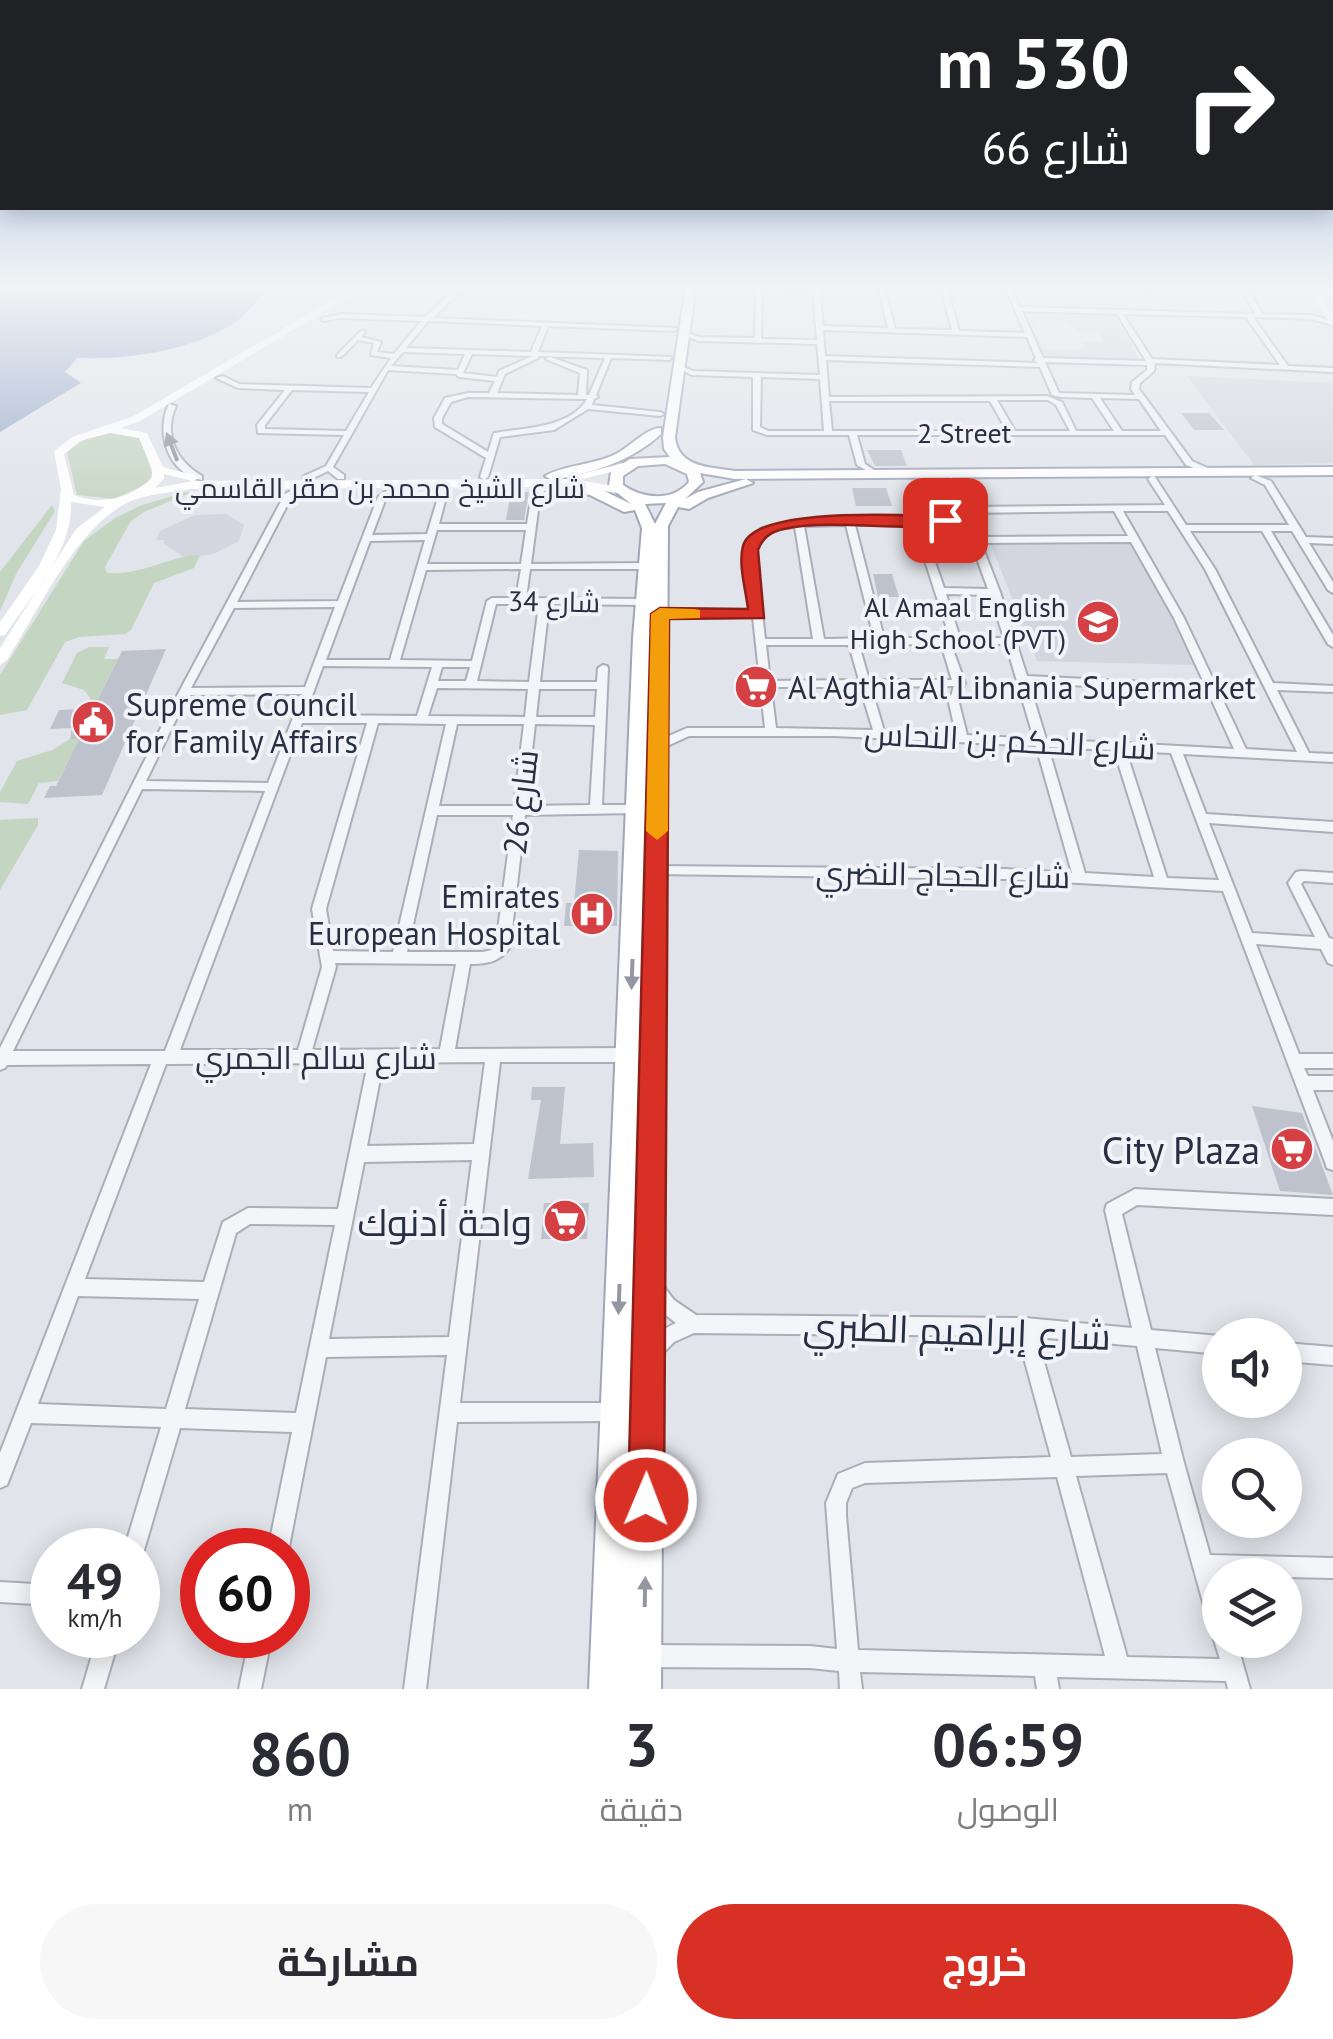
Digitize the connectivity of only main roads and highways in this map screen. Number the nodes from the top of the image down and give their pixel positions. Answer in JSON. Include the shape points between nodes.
{"nodes":[{"id":1,"x":236,"y":364,"type":"edge"},
{"id":2,"x":245,"y":364,"type":"edge"},
{"id":3,"x":676,"y":364,"type":"edge"},
{"id":4,"x":675,"y":368,"type":"junction"},
{"id":5,"x":99,"y":432,"type":"junction"},
{"id":6,"x":663,"y":434,"type":"junction"},
{"id":7,"x":146,"y":439,"type":"junction"},
{"id":8,"x":631,"y":464,"type":"junction"},
{"id":9,"x":687,"y":466,"type":"junction"},
{"id":10,"x":158,"y":469,"type":"junction"},
{"id":11,"x":1096,"y":472,"type":"junction"},
{"id":12,"x":1333,"y":474,"type":"edge"},
{"id":13,"x":753,"y":478,"type":"junction"},
{"id":14,"x":1056,"y":479,"type":"junction"},
{"id":15,"x":309,"y":481,"type":"junction"},
{"id":16,"x":553,"y":481,"type":"junction"},
{"id":17,"x":195,"y":482,"type":"junction"},
{"id":18,"x":64,"y":492,"type":"junction"},
{"id":19,"x":626,"y":494,"type":"junction"},
{"id":20,"x":685,"y":494,"type":"junction"},
{"id":21,"x":133,"y":497,"type":"junction"},
{"id":22,"x":654,"y":536,"type":"junction"},
{"id":23,"x":74,"y":542,"type":"junction"},
{"id":24,"x":652,"y":608,"type":"junction"},
{"id":25,"x":0,"y":632,"type":"edge"},
{"id":26,"x":0,"y":660,"type":"edge"},
{"id":27,"x":607,"y":1689,"type":"edge"},
{"id":28,"x":644,"y":1689,"type":"edge"}],
"edges":[{"from":1,"to":5,"type":"main road"},
{"from":2,"to":7,"type":"main road","via":[[150,422]]},
{"from":3,"to":4,"type":"main road"},
{"from":4,"to":6,"type":"main road"},
{"from":4,"to":6,"type":"main road","via":[[660,414]]},
{"from":5,"to":7,"type":"main road","via":[[129,430]]},
{"from":5,"to":18,"type":"main road","via":[[58,454]]},
{"from":6,"to":8,"type":"main road"},
{"from":6,"to":9,"type":"main road"},
{"from":6,"to":13,"type":"main road","via":[[704,465]]},
{"from":6,"to":16,"type":"main road","via":[[614,461]]},
{"from":7,"to":10,"type":"main road"},
{"from":8,"to":9,"type":"main road","via":[[667,460]]},
{"from":8,"to":16,"type":"main road","name":"شارع الشيخ محمد بن صقر القاسمي"},
{"from":8,"to":19,"type":"main road","via":[[614,480]]},
{"from":9,"to":13,"type":"main road"},
{"from":9,"to":20,"type":"main road","via":[[696,482]]},
{"from":10,"to":17,"type":"main road","name":"شارع الشيخ محمد بن صقر القاسمي"},
{"from":10,"to":21,"type":"main road","via":[[154,484]]},
{"from":11,"to":12,"type":"main road","via":[[1186,467]]},
{"from":11,"to":13,"type":"main road","via":[[856,470]]},
{"from":11,"to":14,"type":"main road"},
{"from":12,"to":14,"type":"main road"},
{"from":13,"to":14,"type":"main road"},
{"from":13,"to":20,"type":"main road"},
{"from":13,"to":22,"type":"main road","via":[[690,502]]},
{"from":15,"to":16,"type":"main road","name":"شارع الشيخ محمد بن صقر القاسمي"},
{"from":15,"to":16,"type":"main road","name":"شارع الشيخ محمد بن صقر القاسمي"},
{"from":15,"to":17,"type":"main road","name":"شارع الشيخ محمد بن صقر القاسمي"},
{"from":15,"to":17,"type":"main road","name":"شارع الشيخ محمد بن صقر القاسمي"},
{"from":16,"to":19,"type":"main road","name":"شارع الشيخ محمد بن صقر القاسمي"},
{"from":16,"to":22,"type":"main road","via":[[618,501]]},
{"from":17,"to":21,"type":"main road","name":"شارع الشيخ محمد بن صقر القاسمي"},
{"from":17,"to":23,"type":"main road","via":[[122,510]]},
{"from":18,"to":21,"type":"main road","via":[[87,503]]},
{"from":18,"to":25,"type":"main road","via":[[58,540]]},
{"from":19,"to":20,"type":"main road","via":[[662,500]]},
{"from":19,"to":22,"type":"main road"},
{"from":20,"to":22,"type":"main road"},
{"from":21,"to":23,"type":"main road","via":[[100,514]]},
{"from":22,"to":24,"type":"main road"},
{"from":22,"to":24,"type":"main road","via":[[646,566]]},
{"from":23,"to":26,"type":"main road"},
{"from":24,"to":27,"type":"main road","one_way":true,"via":[[637,810]]},
{"from":28,"to":24,"type":"main road","one_way":true,"via":[[660,719]]}]}
